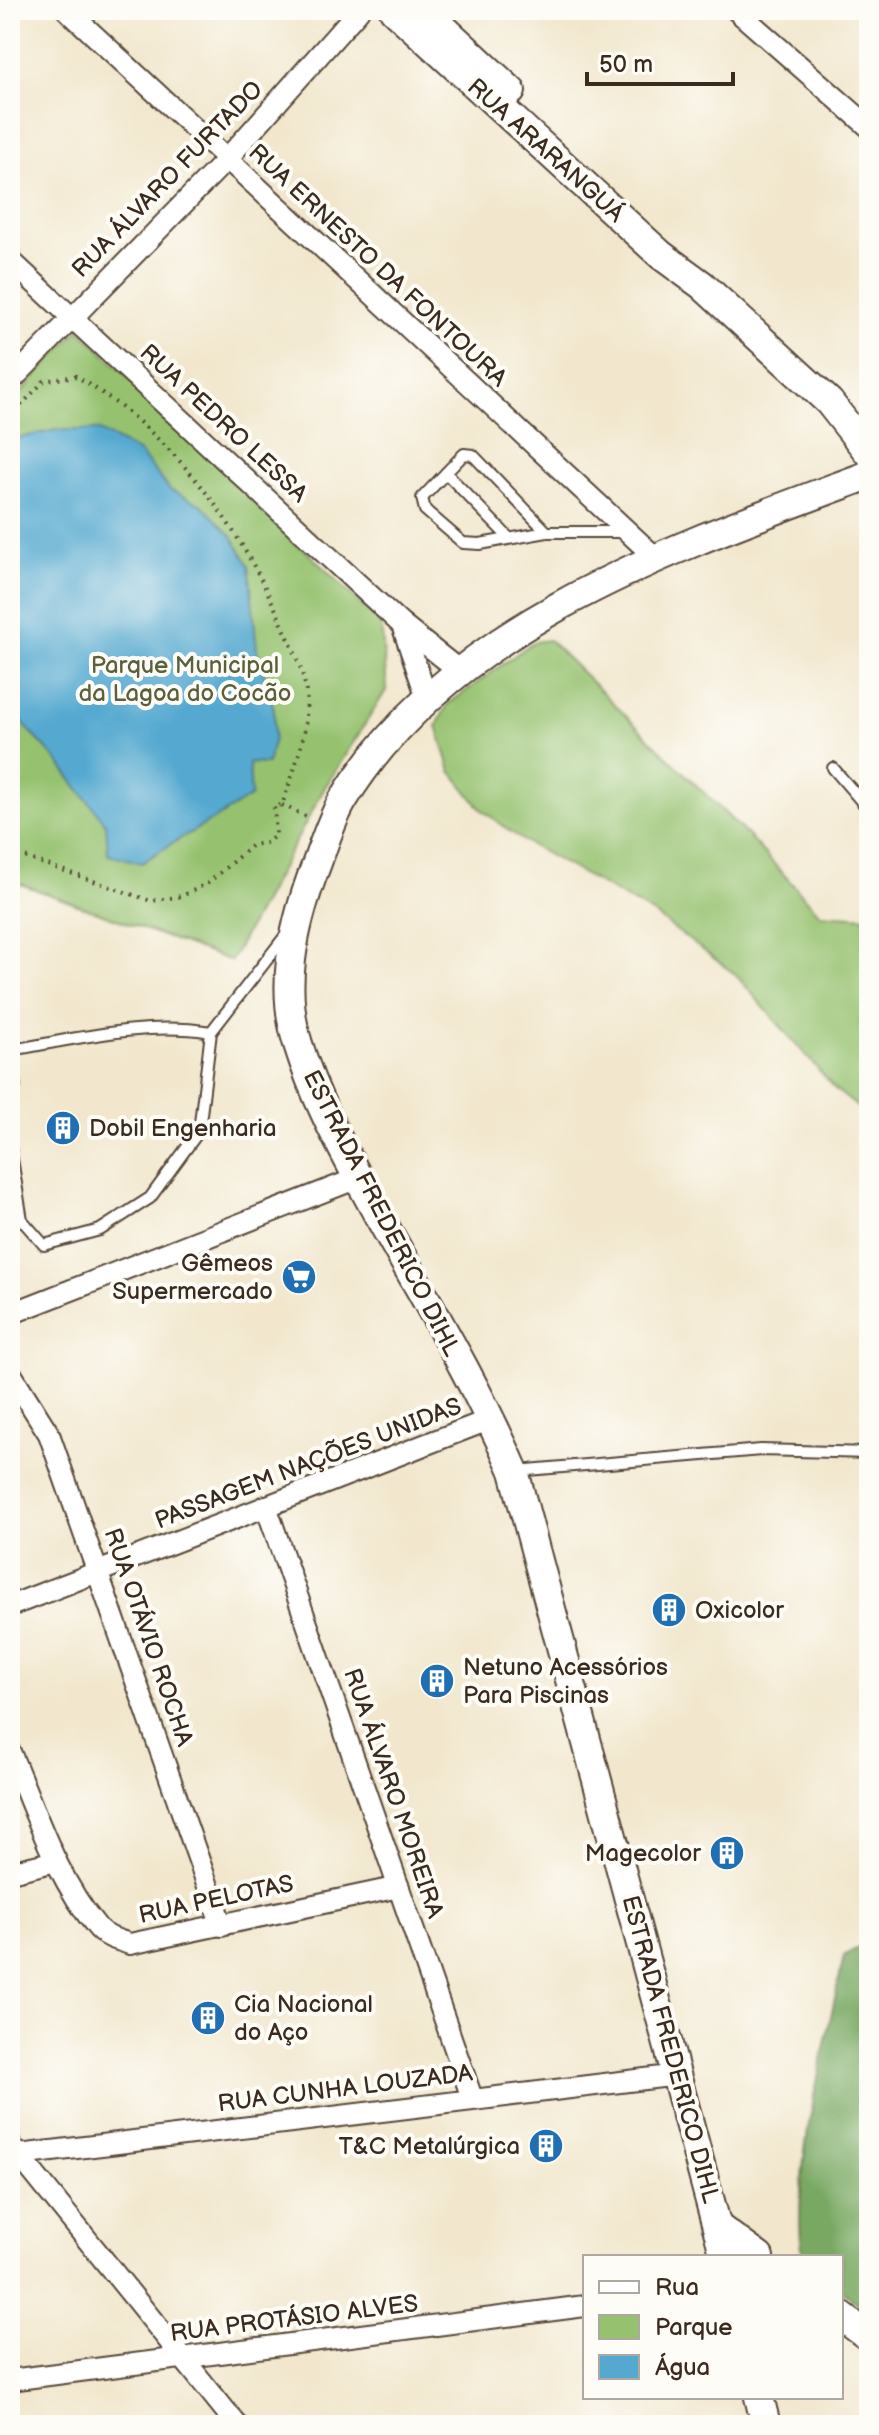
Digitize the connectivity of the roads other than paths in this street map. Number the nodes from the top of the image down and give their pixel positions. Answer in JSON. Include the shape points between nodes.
{"nodes":[{"id":1,"x":67,"y":10,"type":"edge"},
{"id":2,"x":359,"y":10,"type":"edge"},
{"id":3,"x":394,"y":10,"type":"edge"},
{"id":4,"x":736,"y":10,"type":"edge"},
{"id":5,"x":428,"y":12,"type":"edge"},
{"id":6,"x":869,"y":127,"type":"edge"},
{"id":7,"x":226,"y":160,"type":"junction"},
{"id":8,"x":10,"y":260,"type":"edge"},
{"id":9,"x":702,"y":285,"type":"junction"},
{"id":10,"x":71,"y":316,"type":"junction"},
{"id":11,"x":10,"y":382,"type":"edge"},
{"id":12,"x":864,"y":438,"type":"edge"},
{"id":13,"x":446,"y":473,"type":"junction"},
{"id":14,"x":869,"y":475,"type":"edge"},
{"id":15,"x":839,"y":487,"type":"junction"},
{"id":16,"x":547,"y":532,"type":"junction"},
{"id":17,"x":627,"y":532,"type":"junction"},
{"id":18,"x":509,"y":538,"type":"junction"},
{"id":19,"x":655,"y":557,"type":"junction"},
{"id":20,"x":402,"y":625,"type":"junction"},
{"id":21,"x":461,"y":672,"type":"junction"},
{"id":22,"x":427,"y":698,"type":"junction"},
{"id":23,"x":833,"y":768,"type":"dead end"},
{"id":24,"x":869,"y":810,"type":"edge"},
{"id":25,"x":295,"y":924,"type":"junction"},
{"id":26,"x":211,"y":1032,"type":"junction"},
{"id":27,"x":10,"y":1050,"type":"edge"},
{"id":28,"x":10,"y":1057,"type":"edge"},
{"id":29,"x":10,"y":1104,"type":"edge"},
{"id":30,"x":10,"y":1147,"type":"edge"},
{"id":31,"x":358,"y":1178,"type":"junction"},
{"id":32,"x":10,"y":1314,"type":"edge"},
{"id":33,"x":10,"y":1372,"type":"edge"},
{"id":34,"x":491,"y":1419,"type":"junction"},
{"id":35,"x":869,"y":1453,"type":"edge"},
{"id":36,"x":514,"y":1471,"type":"junction"},
{"id":37,"x":266,"y":1506,"type":"junction"},
{"id":38,"x":99,"y":1574,"type":"junction"},
{"id":39,"x":10,"y":1606,"type":"edge"},
{"id":40,"x":10,"y":1752,"type":"edge"},
{"id":41,"x":56,"y":1861,"type":"junction"},
{"id":42,"x":10,"y":1872,"type":"edge"},
{"id":43,"x":399,"y":1887,"type":"junction"},
{"id":44,"x":222,"y":1926,"type":"junction"},
{"id":45,"x":678,"y":2075,"type":"junction"},
{"id":46,"x":472,"y":2098,"type":"junction"},
{"id":47,"x":14,"y":2150,"type":"edge"},
{"id":48,"x":719,"y":2228,"type":"junction"},
{"id":49,"x":725,"y":2255,"type":"edge"},
{"id":50,"x":756,"y":2255,"type":"edge"},
{"id":51,"x":583,"y":2306,"type":"edge"},
{"id":52,"x":843,"y":2318,"type":"edge"},
{"id":53,"x":869,"y":2337,"type":"edge"},
{"id":54,"x":186,"y":2359,"type":"junction"},
{"id":55,"x":10,"y":2380,"type":"edge"},
{"id":56,"x":760,"y":2399,"type":"edge"},
{"id":57,"x":237,"y":2425,"type":"edge"},
{"id":58,"x":766,"y":2425,"type":"edge"}],
"edges":[{"from":1,"to":7,"type":"street","name":"RUA ERNESTO DA FONTOURA"},
{"from":2,"to":7,"type":"street","name":"RUA ÁLVARO FURTADO"},
{"from":3,"to":9,"type":"main road","name":"RUA ARARANGUÁ","via":[[661,255]]},
{"from":4,"to":6,"type":"street"},
{"from":5,"to":9,"type":"main road","name":"RUA ARARANGUÁ","via":[[671,243]]},
{"from":7,"to":10,"type":"street","name":"RUA ÁLVARO FURTADO"},
{"from":7,"to":17,"type":"street","name":"RUA ERNESTO DA FONTOURA"},
{"from":8,"to":10,"type":"street","name":"RUA PEDRO LESSA"},
{"from":9,"to":12,"type":"main road","name":"RUA ARARANGUÁ"},
{"from":10,"to":11,"type":"street","name":"RUA ÁLVARO FURTADO"},
{"from":10,"to":20,"type":"street","name":"RUA PEDRO LESSA"},
{"from":12,"to":15,"type":"main road"},
{"from":13,"to":16,"type":"lane","via":[[464,454],[473,455]]},
{"from":13,"to":18,"type":"lane"},
{"from":13,"to":18,"type":"lane","via":[[423,495],[425,510],[463,543]]},
{"from":14,"to":15,"type":"main road","name":"ESTRADA FREDERICO DIHL"},
{"from":15,"to":19,"type":"main road","name":"ESTRADA FREDERICO DIHL"},
{"from":16,"to":17,"type":"lane"},
{"from":16,"to":18,"type":"lane"},
{"from":17,"to":19,"type":"street","name":"RUA ERNESTO DA FONTOURA"},
{"from":19,"to":21,"type":"main road","name":"ESTRADA FREDERICO DIHL","via":[[517,632]]},
{"from":20,"to":21,"type":"street","name":"RUA PEDRO LESSA"},
{"from":20,"to":22,"type":"street","name":"RUA PEDRO LESSA"},
{"from":21,"to":22,"type":"main road","name":"ESTRADA FREDERICO DIHL"},
{"from":22,"to":25,"type":"main road","name":"ESTRADA FREDERICO DIHL","via":[[383,743],[342,802]]},
{"from":23,"to":24,"type":"lane"},
{"from":25,"to":26,"type":"lane"},
{"from":25,"to":31,"type":"main road","name":"ESTRADA FREDERICO DIHL","via":[[290,1000],[296,1039],[311,1085]]},
{"from":26,"to":27,"type":"lane","via":[[146,1028]]},
{"from":26,"to":30,"type":"lane","via":[[199,1131],[150,1198],[100,1230],[44,1245],[22,1220]]},
{"from":28,"to":29,"type":"lane","via":[[15,1086]]},
{"from":31,"to":32,"type":"street"},
{"from":31,"to":34,"type":"main road","name":"ESTRADA FREDERICO DIHL"},
{"from":33,"to":38,"type":"street","name":"RUA OTÁVIO ROCHA","via":[[49,1434]]},
{"from":34,"to":36,"type":"main road","name":"ESTRADA FREDERICO DIHL"},
{"from":34,"to":37,"type":"street","name":"PASSAGEM NAÇÕES UNIDAS"},
{"from":35,"to":36,"type":"lane","via":[[761,1450]]},
{"from":36,"to":45,"type":"main road","name":"ESTRADA FREDERICO DIHL"},
{"from":37,"to":38,"type":"street","name":"PASSAGEM NAÇÕES UNIDAS"},
{"from":37,"to":43,"type":"street","name":"RUA ÁLVARO MOREIRA"},
{"from":38,"to":39,"type":"street","name":"PASSAGEM NAÇÕES UNIDAS"},
{"from":38,"to":44,"type":"street","name":"RUA OTÁVIO ROCHA"},
{"from":40,"to":41,"type":"street","name":"RUA PELOTAS"},
{"from":41,"to":42,"type":"street"},
{"from":41,"to":44,"type":"street","name":"RUA PELOTAS","via":[[98,1928],[112,1938],[130,1944]]},
{"from":43,"to":44,"type":"street","name":"RUA PELOTAS"},
{"from":43,"to":46,"type":"street","name":"RUA ÁLVARO MOREIRA"},
{"from":45,"to":46,"type":"street","name":"RUA CUNHA LOUZADA"},
{"from":45,"to":48,"type":"main road","name":"ESTRADA FREDERICO DIHL"},
{"from":46,"to":47,"type":"street","name":"RUA CUNHA LOUZADA"},
{"from":47,"to":54,"type":"street"},
{"from":48,"to":49,"type":"main road","name":"ESTRADA FREDERICO DIHL"},
{"from":48,"to":50,"type":"main road"},
{"from":51,"to":54,"type":"street","name":"RUA PROTÁSIO ALVES"},
{"from":52,"to":53,"type":"main road"},
{"from":54,"to":55,"type":"street","name":"RUA PROTÁSIO ALVES"},
{"from":54,"to":57,"type":"street"},
{"from":56,"to":58,"type":"main road"}]}
